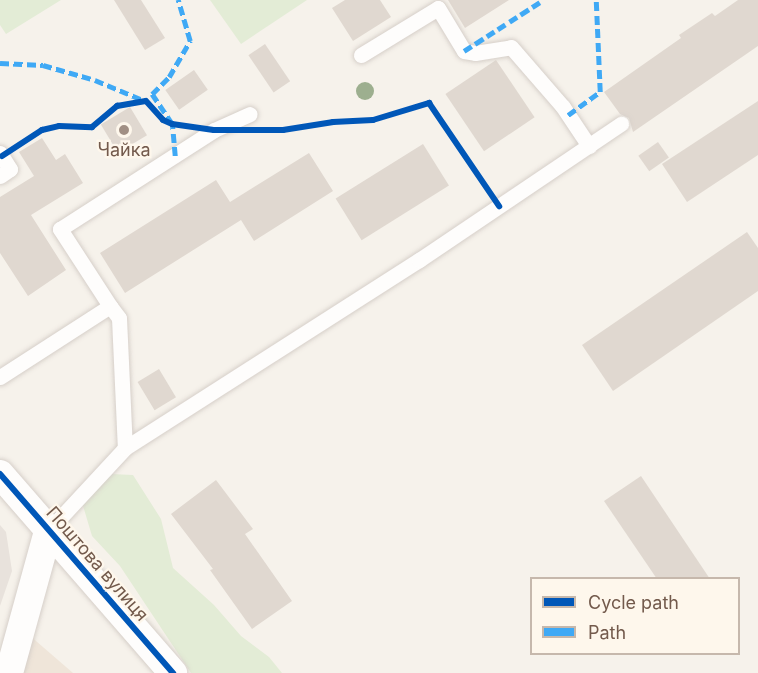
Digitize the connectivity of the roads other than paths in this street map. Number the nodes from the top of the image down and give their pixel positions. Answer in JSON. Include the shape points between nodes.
{"nodes":[{"id":1,"x":361,"y":55,"type":"dead end"},
{"id":2,"x":250,"y":114,"type":"dead end"},
{"id":3,"x":621,"y":124,"type":"dead end"},
{"id":4,"x":589,"y":146,"type":"junction"},
{"id":5,"x":0,"y":153,"type":"edge"},
{"id":6,"x":0,"y":176,"type":"edge"},
{"id":7,"x":110,"y":306,"type":"junction"},
{"id":8,"x":0,"y":377,"type":"edge"},
{"id":9,"x":125,"y":448,"type":"junction"},
{"id":10,"x":0,"y":474,"type":"edge"},
{"id":11,"x":48,"y":531,"type":"junction"},
{"id":12,"x":9,"y":673,"type":"edge"},
{"id":13,"x":173,"y":673,"type":"edge"}],
"edges":[{"from":1,"to":4,"type":"lane","via":[[438,8],[464,51],[511,47],[563,107]]},
{"from":2,"to":7,"type":"lane","via":[[214,130],[60,229]]},
{"from":3,"to":4,"type":"lane"},
{"from":4,"to":9,"type":"lane"},
{"from":5,"to":6,"type":"lane","via":[[10,169]]},
{"from":7,"to":8,"type":"lane"},
{"from":7,"to":9,"type":"lane","via":[[118,318]]},
{"from":9,"to":11,"type":"lane"},
{"from":10,"to":11,"type":"street","name":"Поштова вулиця"},
{"from":11,"to":12,"type":"street"},
{"from":11,"to":13,"type":"street","name":"Поштова вулиця"}]}
